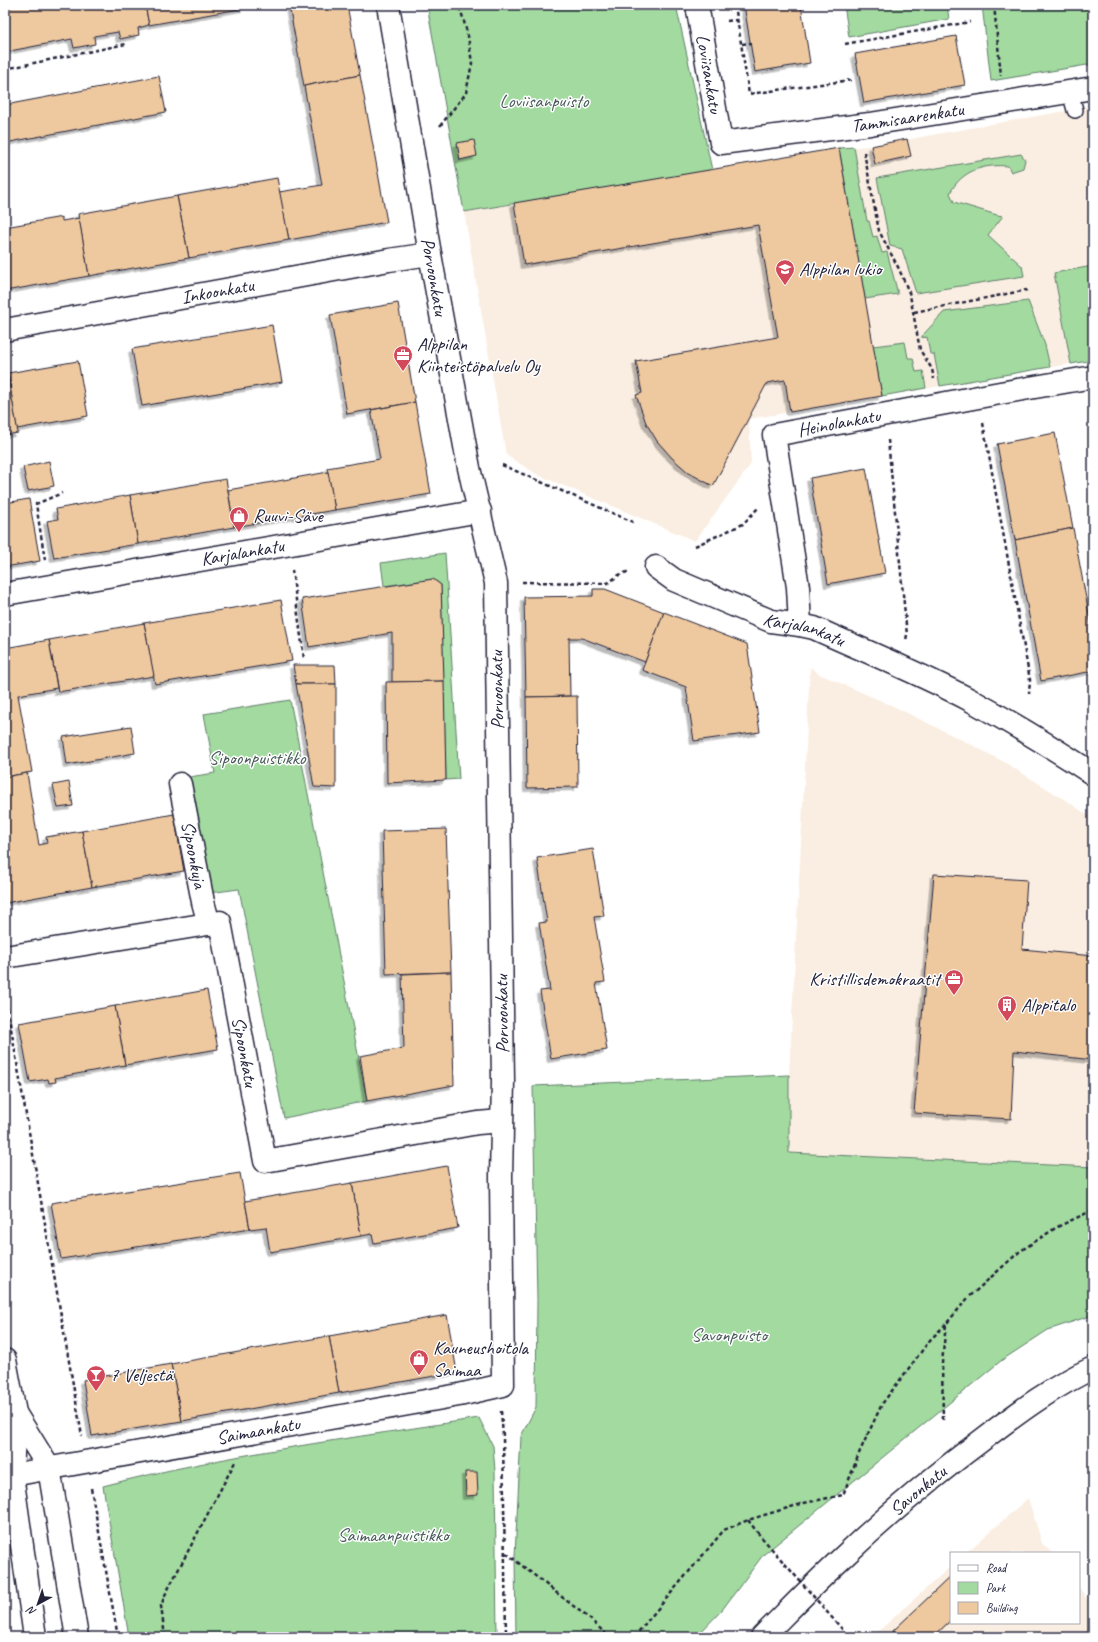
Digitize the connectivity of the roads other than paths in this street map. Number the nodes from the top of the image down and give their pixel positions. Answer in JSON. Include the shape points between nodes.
{"nodes":[{"id":1,"x":388,"y":5,"type":"edge"},
{"id":2,"x":697,"y":5,"type":"edge"},
{"id":3,"x":1093,"y":88,"type":"edge"},
{"id":4,"x":721,"y":143,"type":"joint"},
{"id":5,"x":430,"y":254,"type":"junction"},
{"id":6,"x":5,"y":330,"type":"edge"},
{"id":7,"x":1093,"y":377,"type":"edge"},
{"id":8,"x":480,"y":511,"type":"junction"},
{"id":9,"x":656,"y":567,"type":"road end"},
{"id":10,"x":5,"y":594,"type":"edge"},
{"id":11,"x":800,"y":625,"type":"junction"},
{"id":12,"x":1093,"y":774,"type":"edge"},
{"id":13,"x":180,"y":784,"type":"dead end"},
{"id":14,"x":209,"y":924,"type":"junction"},
{"id":15,"x":5,"y":957,"type":"edge"},
{"id":16,"x":501,"y":1122,"type":"junction"},
{"id":17,"x":5,"y":1360,"type":"edge"},
{"id":18,"x":1093,"y":1368,"type":"edge"},
{"id":19,"x":503,"y":1385,"type":"joint"},
{"id":20,"x":10,"y":1414,"type":"edge"},
{"id":21,"x":49,"y":1468,"type":"junction"},
{"id":22,"x":12,"y":1475,"type":"junction"},
{"id":23,"x":35,"y":1637,"type":"edge"},
{"id":24,"x":77,"y":1637,"type":"edge"},
{"id":25,"x":762,"y":1637,"type":"edge"}],
"edges":[{"from":1,"to":5,"type":"street","name":"Porvoonkatu"},
{"from":2,"to":4,"type":"street","name":"Loviisankatu"},
{"from":3,"to":4,"type":"street","name":"Tammisaarenkatu","via":[[1072,101],[1002,102],[859,126]]},
{"from":5,"to":6,"type":"street","name":"Inkoonkatu"},
{"from":5,"to":8,"type":"street","name":"Porvoonkatu","via":[[469,468]]},
{"from":7,"to":11,"type":"street","name":"Heinolankatu","via":[[774,435],[798,587]]},
{"from":8,"to":10,"type":"street","name":"Karjalankatu"},
{"from":8,"to":16,"type":"street","name":"Porvoonkatu","via":[[496,583],[503,1081]]},
{"from":9,"to":11,"type":"street","name":"Karjalankatu","via":[[674,580],[771,621]]},
{"from":11,"to":12,"type":"street","name":"Karjalankatu","via":[[814,628],[900,665],[973,702]]},
{"from":13,"to":14,"type":"street","name":"Sipoonkuja"},
{"from":14,"to":15,"type":"street"},
{"from":14,"to":16,"type":"street","name":"Sipoonkatu","via":[[220,922],[265,1161],[478,1123]]},
{"from":16,"to":19,"type":"street","name":"Porvoonkatu"},
{"from":17,"to":20,"type":"street"},
{"from":18,"to":25,"type":"street","name":"Savonkatu","via":[[1029,1405],[963,1454],[840,1560]]},
{"from":19,"to":21,"type":"street","name":"Saimaankatu"},
{"from":20,"to":21,"type":"street"},
{"from":20,"to":22,"type":"street"},
{"from":21,"to":22,"type":"street","name":"Saimaankatu"},
{"from":21,"to":24,"type":"street"},
{"from":22,"to":23,"type":"street"}]}
